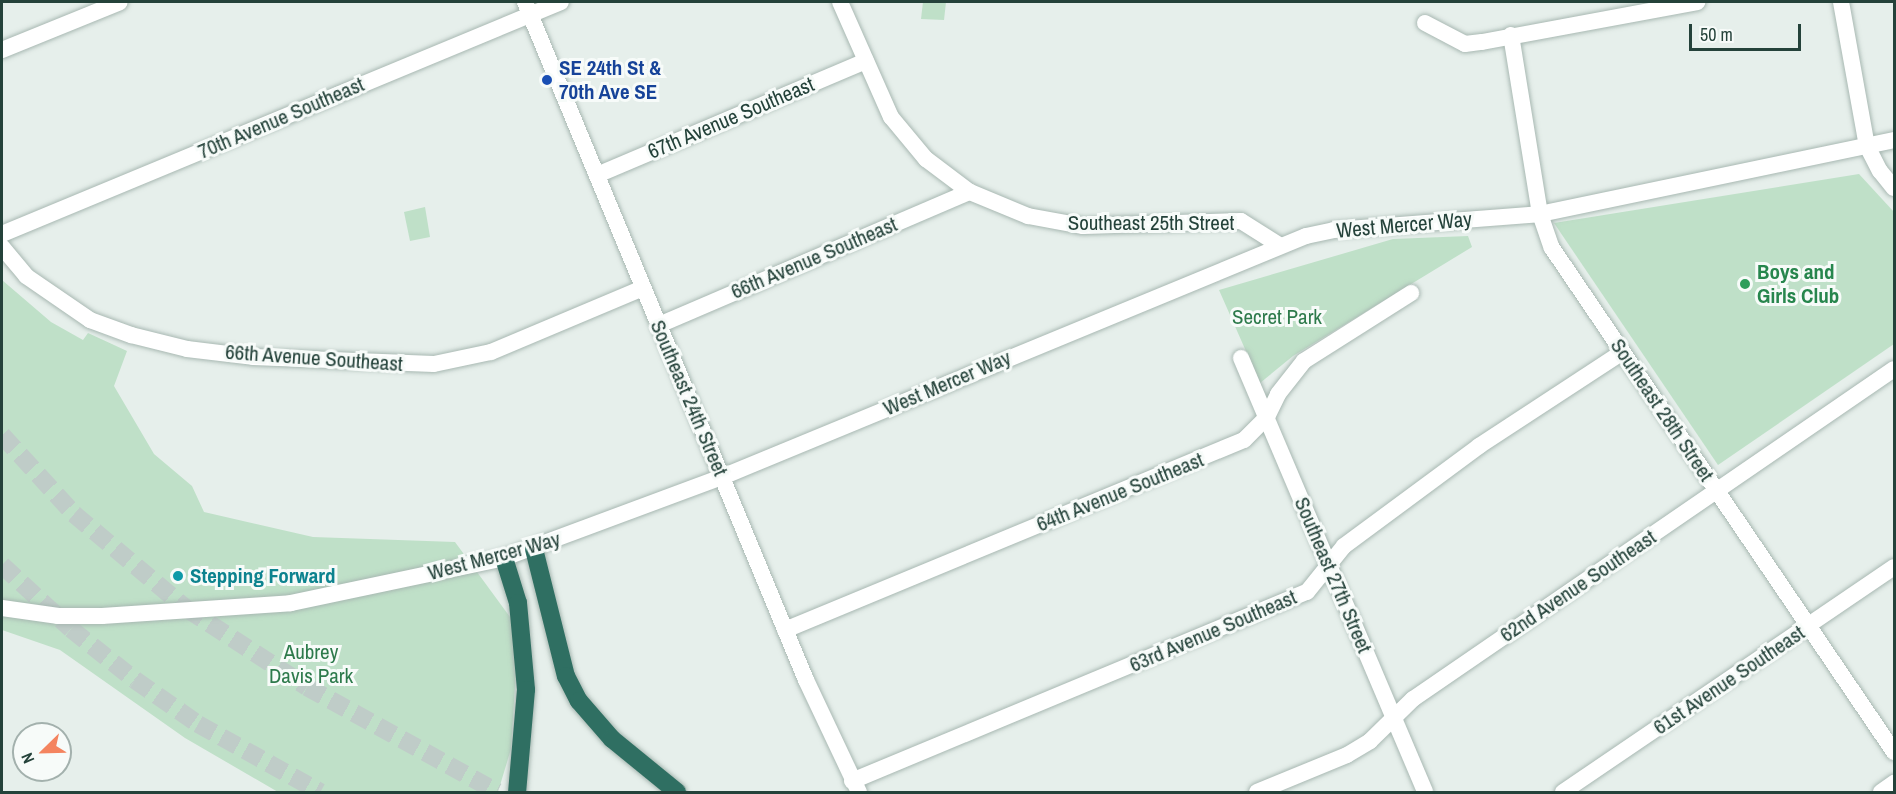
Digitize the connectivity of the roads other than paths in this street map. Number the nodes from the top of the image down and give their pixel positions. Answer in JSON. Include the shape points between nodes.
{"nodes":[{"id":1,"x":120,"y":2,"type":"edge"},
{"id":2,"x":561,"y":2,"type":"edge"},
{"id":3,"x":840,"y":2,"type":"edge"},
{"id":4,"x":1697,"y":2,"type":"edge"},
{"id":5,"x":1841,"y":2,"type":"edge"},
{"id":6,"x":527,"y":8,"type":"edge"},
{"id":7,"x":1425,"y":23,"type":"dead end"},
{"id":8,"x":1511,"y":35,"type":"junction"},
{"id":9,"x":2,"y":50,"type":"edge"},
{"id":10,"x":866,"y":62,"type":"junction"},
{"id":11,"x":1894,"y":140,"type":"edge"},
{"id":12,"x":1867,"y":146,"type":"junction"},
{"id":13,"x":597,"y":175,"type":"junction"},
{"id":14,"x":1894,"y":188,"type":"edge"},
{"id":15,"x":970,"y":192,"type":"junction"},
{"id":16,"x":1540,"y":214,"type":"junction"},
{"id":17,"x":2,"y":234,"type":"edge"},
{"id":18,"x":1279,"y":245,"type":"junction"},
{"id":19,"x":2,"y":247,"type":"edge"},
{"id":20,"x":643,"y":288,"type":"junction"},
{"id":21,"x":1411,"y":293,"type":"dead end"},
{"id":22,"x":659,"y":325,"type":"junction"},
{"id":23,"x":1621,"y":352,"type":"junction"},
{"id":24,"x":1241,"y":358,"type":"dead end"},
{"id":25,"x":1894,"y":369,"type":"edge"},
{"id":26,"x":1267,"y":417,"type":"junction"},
{"id":27,"x":722,"y":477,"type":"junction"},
{"id":28,"x":1716,"y":490,"type":"junction"},
{"id":29,"x":534,"y":549,"type":"junction"},
{"id":30,"x":504,"y":558,"type":"junction"},
{"id":31,"x":1328,"y":564,"type":"junction"},
{"id":32,"x":1894,"y":567,"type":"edge"},
{"id":33,"x":2,"y":608,"type":"edge"},
{"id":34,"x":1811,"y":625,"type":"junction"},
{"id":35,"x":785,"y":630,"type":"junction"},
{"id":36,"x":1394,"y":718,"type":"junction"},
{"id":37,"x":1894,"y":752,"type":"edge"},
{"id":38,"x":1894,"y":783,"type":"edge"},
{"id":39,"x":855,"y":787,"type":"edge"},
{"id":40,"x":517,"y":792,"type":"edge"},
{"id":41,"x":677,"y":792,"type":"edge"},
{"id":42,"x":1257,"y":792,"type":"edge"},
{"id":43,"x":1425,"y":792,"type":"edge"},
{"id":44,"x":1563,"y":792,"type":"edge"},
{"id":45,"x":1881,"y":792,"type":"edge"}],
"edges":[{"from":1,"to":9,"type":"street"},
{"from":2,"to":6,"type":"street","name":"70th Avenue Southeast"},
{"from":3,"to":10,"type":"street","name":"Southeast 25th Street"},
{"from":4,"to":8,"type":"street"},
{"from":5,"to":12,"type":"street"},
{"from":6,"to":13,"type":"street","name":"Southeast 24th Street"},
{"from":6,"to":17,"type":"street","name":"70th Avenue Southeast"},
{"from":7,"to":8,"type":"street","via":[[1465,44]]},
{"from":8,"to":16,"type":"street","name":"Southeast 28th Street"},
{"from":10,"to":13,"type":"street","name":"67th Avenue Southeast"},
{"from":10,"to":15,"type":"street","name":"Southeast 25th Street","via":[[891,117],[926,159]]},
{"from":11,"to":12,"type":"street","name":"West Mercer Way"},
{"from":12,"to":14,"type":"street"},
{"from":12,"to":16,"type":"street","name":"West Mercer Way"},
{"from":13,"to":20,"type":"street","name":"Southeast 24th Street"},
{"from":15,"to":18,"type":"street","name":"Southeast 25th Street","via":[[993,204],[1063,224],[1241,221]]},
{"from":15,"to":22,"type":"street","name":"66th Avenue Southeast"},
{"from":16,"to":18,"type":"street","name":"West Mercer Way","via":[[1334,231]]},
{"from":16,"to":23,"type":"street","name":"Southeast 28th Street","via":[[1552,248]]},
{"from":18,"to":27,"type":"street","name":"West Mercer Way"},
{"from":19,"to":20,"type":"street","name":"66th Avenue Southeast","via":[[26,276],[90,320],[187,349],[253,357],[434,364],[491,352]]},
{"from":20,"to":22,"type":"street","name":"Southeast 24th Street"},
{"from":21,"to":26,"type":"street","name":"64th Avenue Southeast","via":[[1304,360],[1278,394]]},
{"from":22,"to":27,"type":"street","name":"Southeast 24th Street"},
{"from":23,"to":28,"type":"street","name":"Southeast 28th Street"},
{"from":23,"to":31,"type":"street","name":"63rd Avenue Southeast","via":[[1479,446],[1344,546]]},
{"from":24,"to":26,"type":"street","name":"Southeast 27th Street"},
{"from":25,"to":28,"type":"street","name":"62nd Avenue Southeast"},
{"from":26,"to":31,"type":"street","name":"Southeast 27th Street"},
{"from":26,"to":35,"type":"street","name":"64th Avenue Southeast","via":[[1244,440]]},
{"from":27,"to":29,"type":"street","name":"West Mercer Way"},
{"from":27,"to":35,"type":"street","name":"Southeast 24th Street"},
{"from":28,"to":34,"type":"street","name":"Southeast 28th Street"},
{"from":28,"to":36,"type":"street","name":"62nd Avenue Southeast","via":[[1413,699]]},
{"from":29,"to":30,"type":"street","name":"West Mercer Way"},
{"from":29,"to":41,"type":"highway","via":[[564,667],[579,701],[612,739]]},
{"from":30,"to":33,"type":"street","name":"West Mercer Way","via":[[291,603],[102,616],[58,616]]},
{"from":30,"to":40,"type":"highway","via":[[518,603],[526,690]]},
{"from":31,"to":36,"type":"street","name":"Southeast 27th Street"},
{"from":31,"to":39,"type":"street","name":"63rd Avenue Southeast","via":[[1307,592],[1293,599]]},
{"from":32,"to":34,"type":"street","name":"61st Avenue Southeast"},
{"from":34,"to":37,"type":"street","name":"Southeast 28th Street"},
{"from":34,"to":44,"type":"street","name":"61st Avenue Southeast"},
{"from":35,"to":39,"type":"street","name":"Southeast 24th Street"},
{"from":36,"to":42,"type":"street","name":"62nd Avenue Southeast","via":[[1370,741],[1347,755]]},
{"from":36,"to":43,"type":"street","name":"Southeast 27th Street"},
{"from":38,"to":45,"type":"street"}]}
